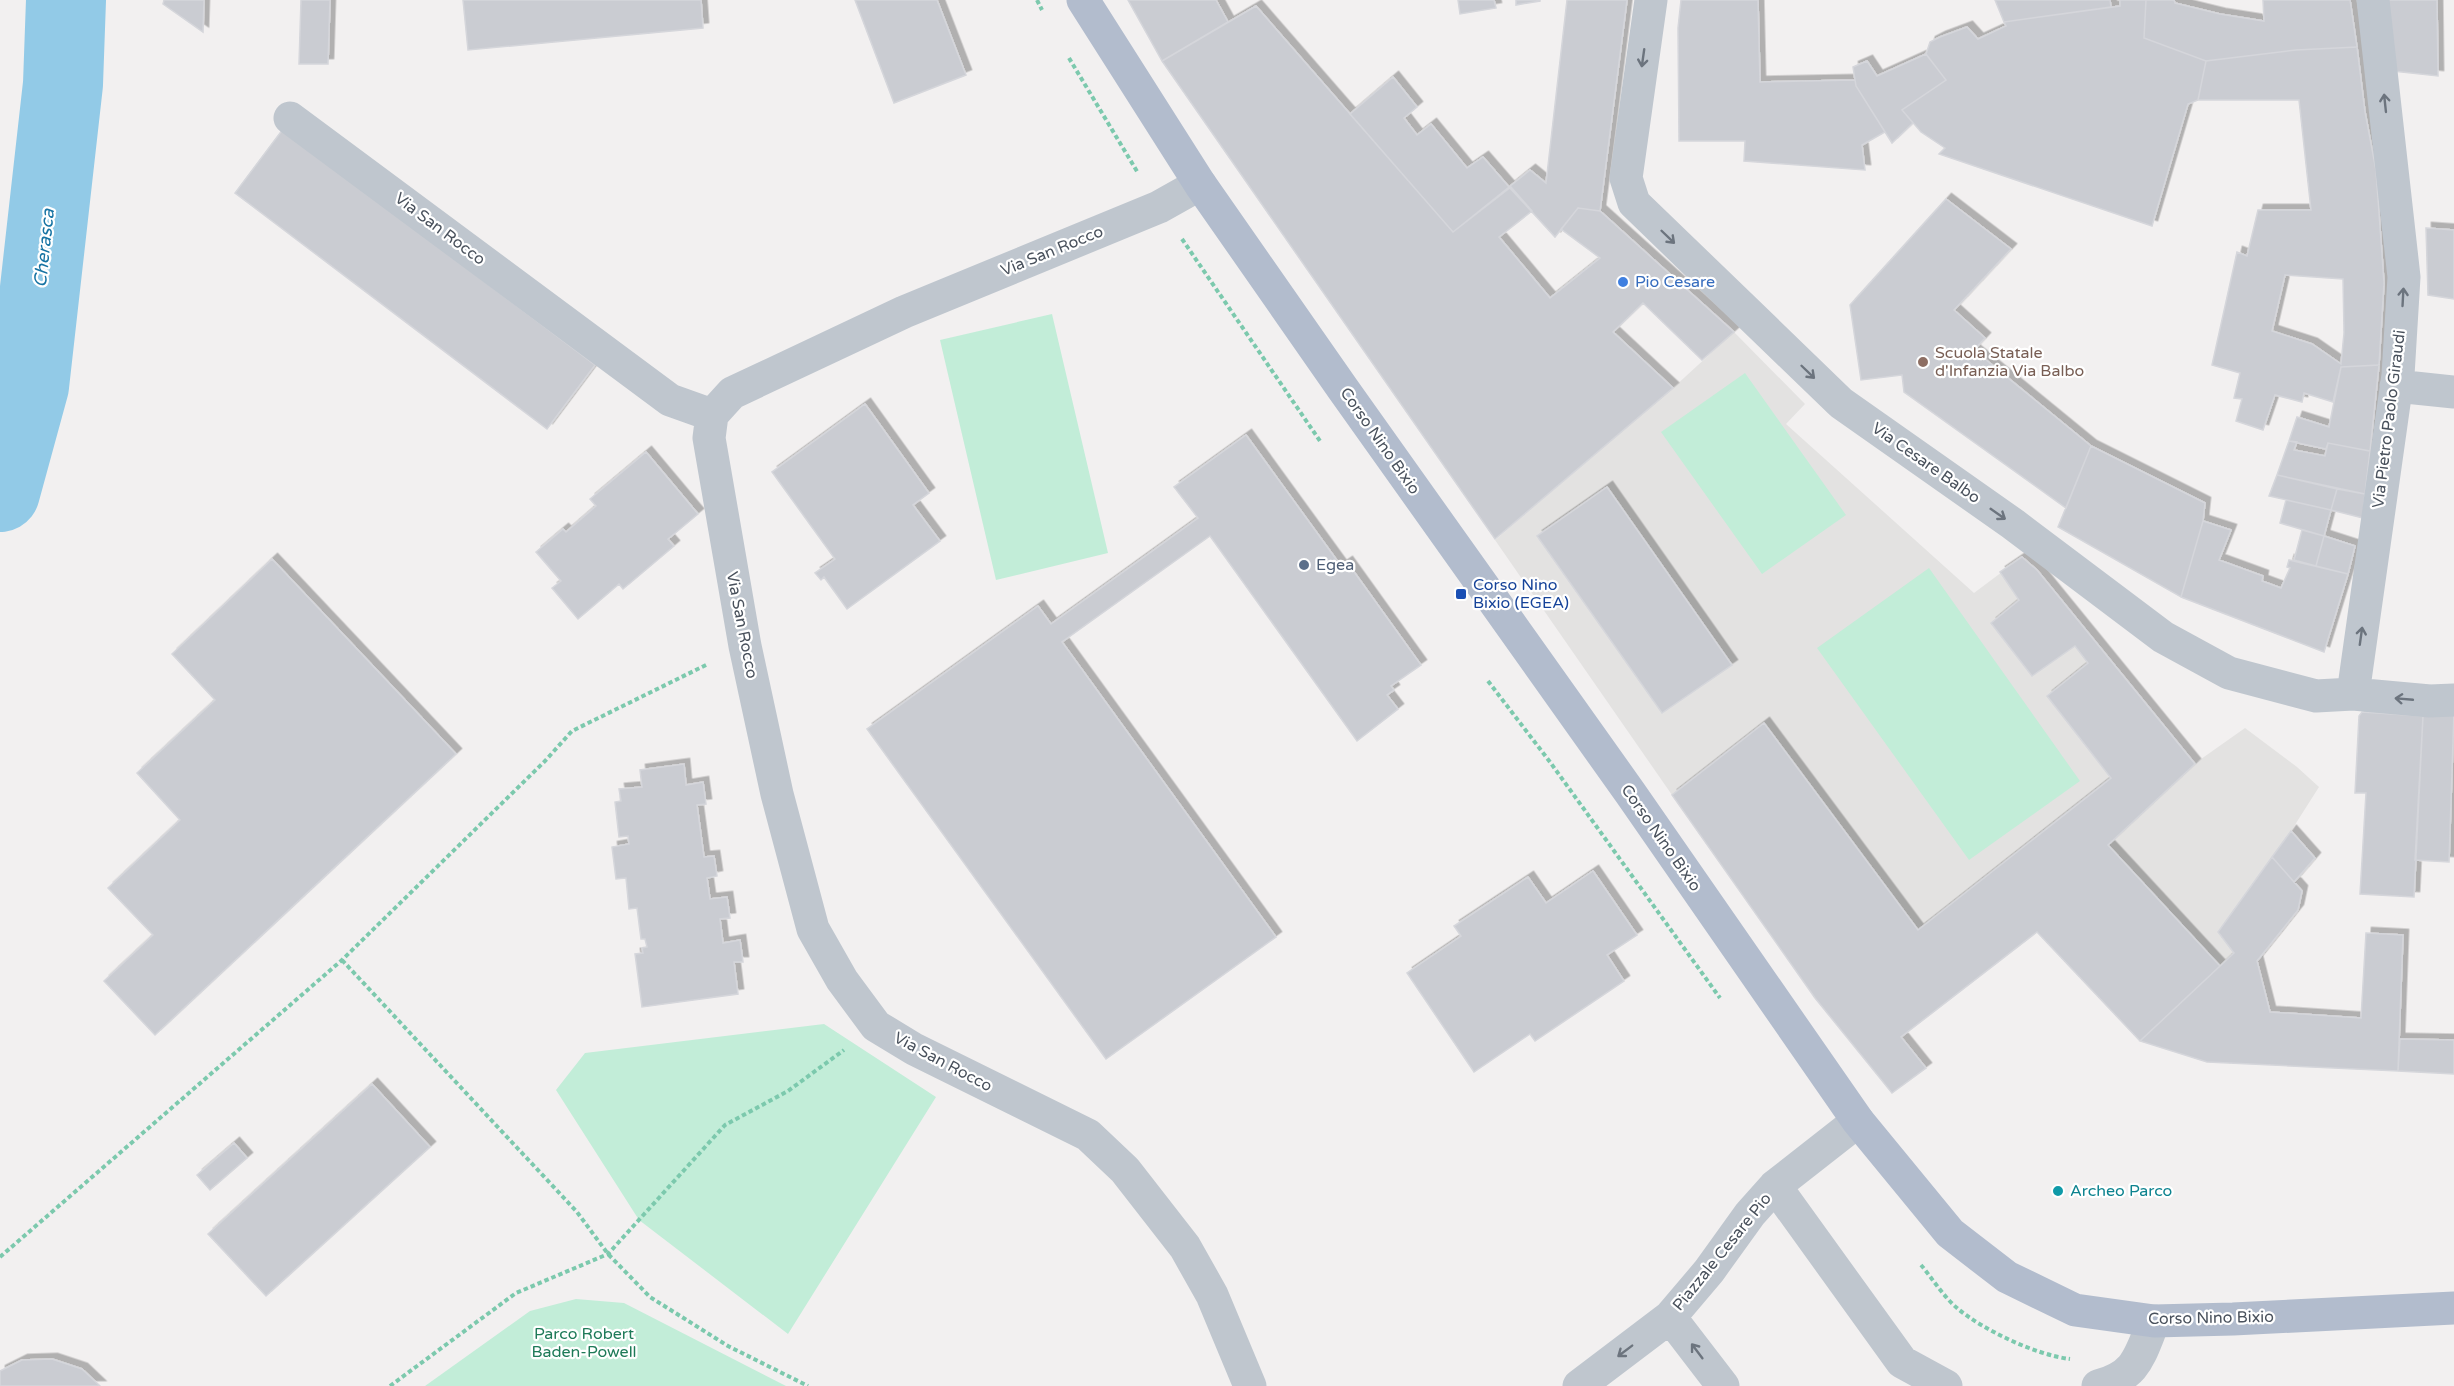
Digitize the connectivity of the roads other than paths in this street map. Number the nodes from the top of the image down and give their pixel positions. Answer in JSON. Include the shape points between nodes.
{"nodes":[{"id":1,"x":1083,"y":0,"type":"edge"},
{"id":2,"x":1651,"y":0,"type":"edge"},
{"id":3,"x":2373,"y":0,"type":"edge"},
{"id":4,"x":290,"y":118,"type":"dead end"},
{"id":5,"x":1200,"y":184,"type":"junction"},
{"id":6,"x":2396,"y":386,"type":"junction"},
{"id":7,"x":2454,"y":392,"type":"edge"},
{"id":8,"x":712,"y":415,"type":"junction"},
{"id":9,"x":2353,"y":694,"type":"junction"},
{"id":10,"x":2454,"y":700,"type":"edge"},
{"id":11,"x":1858,"y":1120,"type":"junction"},
{"id":12,"x":1775,"y":1186,"type":"junction"},
{"id":13,"x":2454,"y":1308,"type":"edge"},
{"id":14,"x":1670,"y":1317,"type":"junction"},
{"id":15,"x":2154,"y":1321,"type":"junction"},
{"id":16,"x":1250,"y":1386,"type":"edge"},
{"id":17,"x":1579,"y":1386,"type":"edge"},
{"id":18,"x":1723,"y":1386,"type":"edge"},
{"id":19,"x":1946,"y":1386,"type":"edge"},
{"id":20,"x":2098,"y":1386,"type":"edge"}],
"edges":[{"from":1,"to":5,"type":"main road","name":"Corso Nino Bixio"},
{"from":2,"to":9,"type":"street","name":"Via Cesare Balbo","one_way":true,"via":[[1626,178],[1634,203],[1653,223],[1841,403],[2013,524],[2163,637],[2229,673],[2316,696]]},
{"from":6,"to":3,"type":"street","name":"Via Pietro Paolo Giraudi","one_way":true,"via":[[2404,277]]},
{"from":4,"to":8,"type":"street","name":"Via San Rocco","via":[[670,400]]},
{"from":5,"to":8,"type":"street","name":"Via San Rocco","via":[[1159,207],[839,342],[732,393]]},
{"from":5,"to":11,"type":"main road","name":"Corso Nino Bixio"},
{"from":6,"to":7,"type":"street"},
{"from":9,"to":6,"type":"street","name":"Via Pietro Paolo Giraudi","one_way":true},
{"from":8,"to":16,"type":"street","name":"Via San Rocco","via":[[709,438],[745,646],[777,795],[813,929],[842,980],[876,1026],[914,1049],[1089,1135],[1125,1170],[1185,1247],[1212,1295]]},
{"from":10,"to":9,"type":"street","name":"Via Cesare Balbo","one_way":true},
{"from":11,"to":12,"type":"street","name":"Piazzale Cesare Pio"},
{"from":11,"to":15,"type":"main road","name":"Corso Nino Bixio","via":[[1950,1233],[2007,1277],[2075,1310]]},
{"from":12,"to":14,"type":"street","name":"Piazzale Cesare Pio"},
{"from":12,"to":19,"type":"street","via":[[1902,1362]]},
{"from":13,"to":15,"type":"main road","name":"Corso Nino Bixio"},
{"from":14,"to":17,"type":"street","name":"Piazzale Cesare Pio","one_way":true},
{"from":18,"to":14,"type":"street","name":"Piazzale Cesare Pio","one_way":true},
{"from":15,"to":20,"type":"street","via":[[2135,1366],[2114,1382]]}]}
